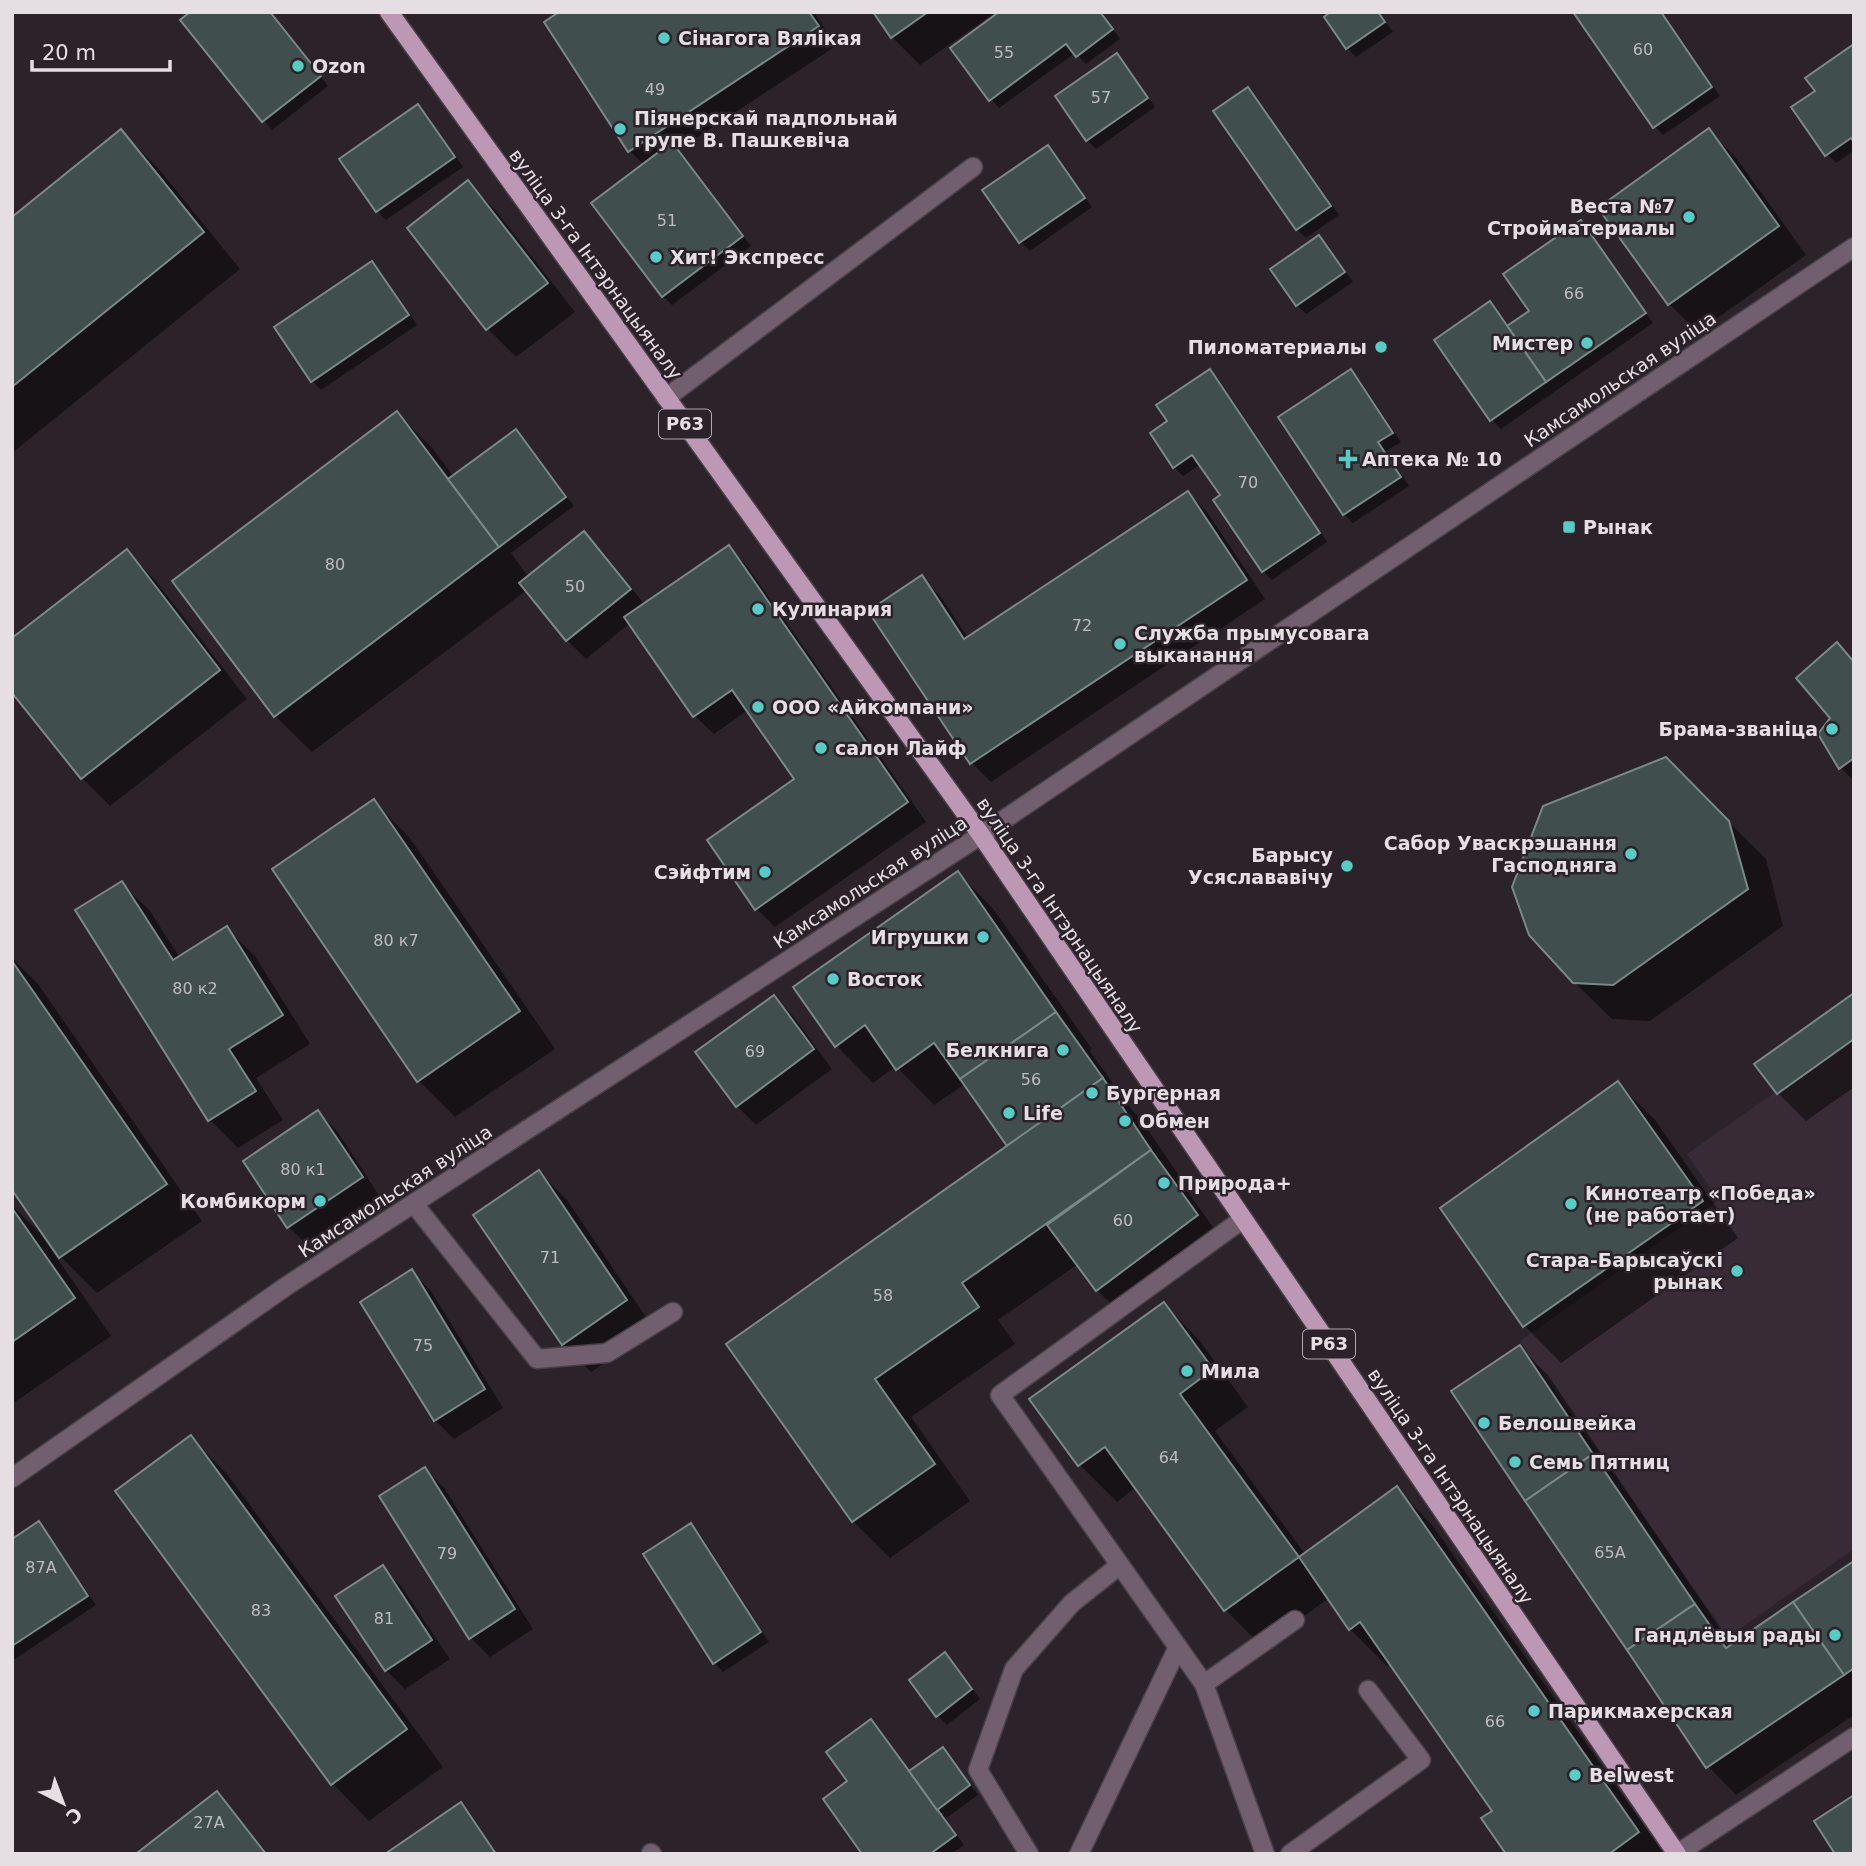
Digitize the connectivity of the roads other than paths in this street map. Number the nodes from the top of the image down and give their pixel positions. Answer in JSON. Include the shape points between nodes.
{"nodes":[{"id":1,"x":389,"y":12,"type":"edge"},
{"id":2,"x":973,"y":167,"type":"dead end"},
{"id":3,"x":1854,"y":247,"type":"edge"},
{"id":4,"x":666,"y":398,"type":"junction"},
{"id":5,"x":981,"y":835,"type":"junction"},
{"id":6,"x":414,"y":1204,"type":"junction"},
{"id":7,"x":1243,"y":1219,"type":"junction"},
{"id":8,"x":673,"y":1312,"type":"dead end"},
{"id":9,"x":12,"y":1478,"type":"edge"},
{"id":10,"x":1120,"y":1565,"type":"junction"},
{"id":11,"x":1295,"y":1620,"type":"dead end"},
{"id":12,"x":1178,"y":1647,"type":"junction"},
{"id":13,"x":1204,"y":1684,"type":"junction"},
{"id":14,"x":1368,"y":1690,"type":"dead end"},
{"id":15,"x":1854,"y":1737,"type":"edge"},
{"id":16,"x":1029,"y":1854,"type":"edge"},
{"id":17,"x":1079,"y":1854,"type":"edge"},
{"id":18,"x":1265,"y":1854,"type":"edge"},
{"id":19,"x":1290,"y":1854,"type":"edge"},
{"id":20,"x":1677,"y":1854,"type":"edge"}],
"edges":[{"from":1,"to":4,"type":"main road","name":"вуліца 3-га Інтэрнацыяналу","number":"Р63"},
{"from":2,"to":4,"type":"street"},
{"from":3,"to":5,"type":"street","name":"Камсамольская вуліца"},
{"from":4,"to":5,"type":"main road","name":"вуліца 3-га Інтэрнацыяналу","number":"Р63"},
{"from":5,"to":6,"type":"street","name":"Камсамольская вуліца"},
{"from":5,"to":7,"type":"main road","name":"вуліца 3-га Інтэрнацыяналу","number":"Р63"},
{"from":6,"to":8,"type":"street","via":[[537,1359],[607,1353]]},
{"from":6,"to":9,"type":"street","name":"Камсамольская вуліца","via":[[288,1285]]},
{"from":7,"to":10,"type":"street","via":[[1000,1395]]},
{"from":7,"to":20,"type":"main road","name":"вуліца 3-га Інтэрнацыяналу","number":"Р63"},
{"from":10,"to":12,"type":"street"},
{"from":10,"to":16,"type":"street","via":[[1072,1603],[1014,1669],[978,1770]]},
{"from":11,"to":13,"type":"street"},
{"from":12,"to":13,"type":"street"},
{"from":12,"to":17,"type":"street"},
{"from":13,"to":18,"type":"street"},
{"from":14,"to":19,"type":"street","via":[[1421,1760]]},
{"from":15,"to":20,"type":"street"}]}
